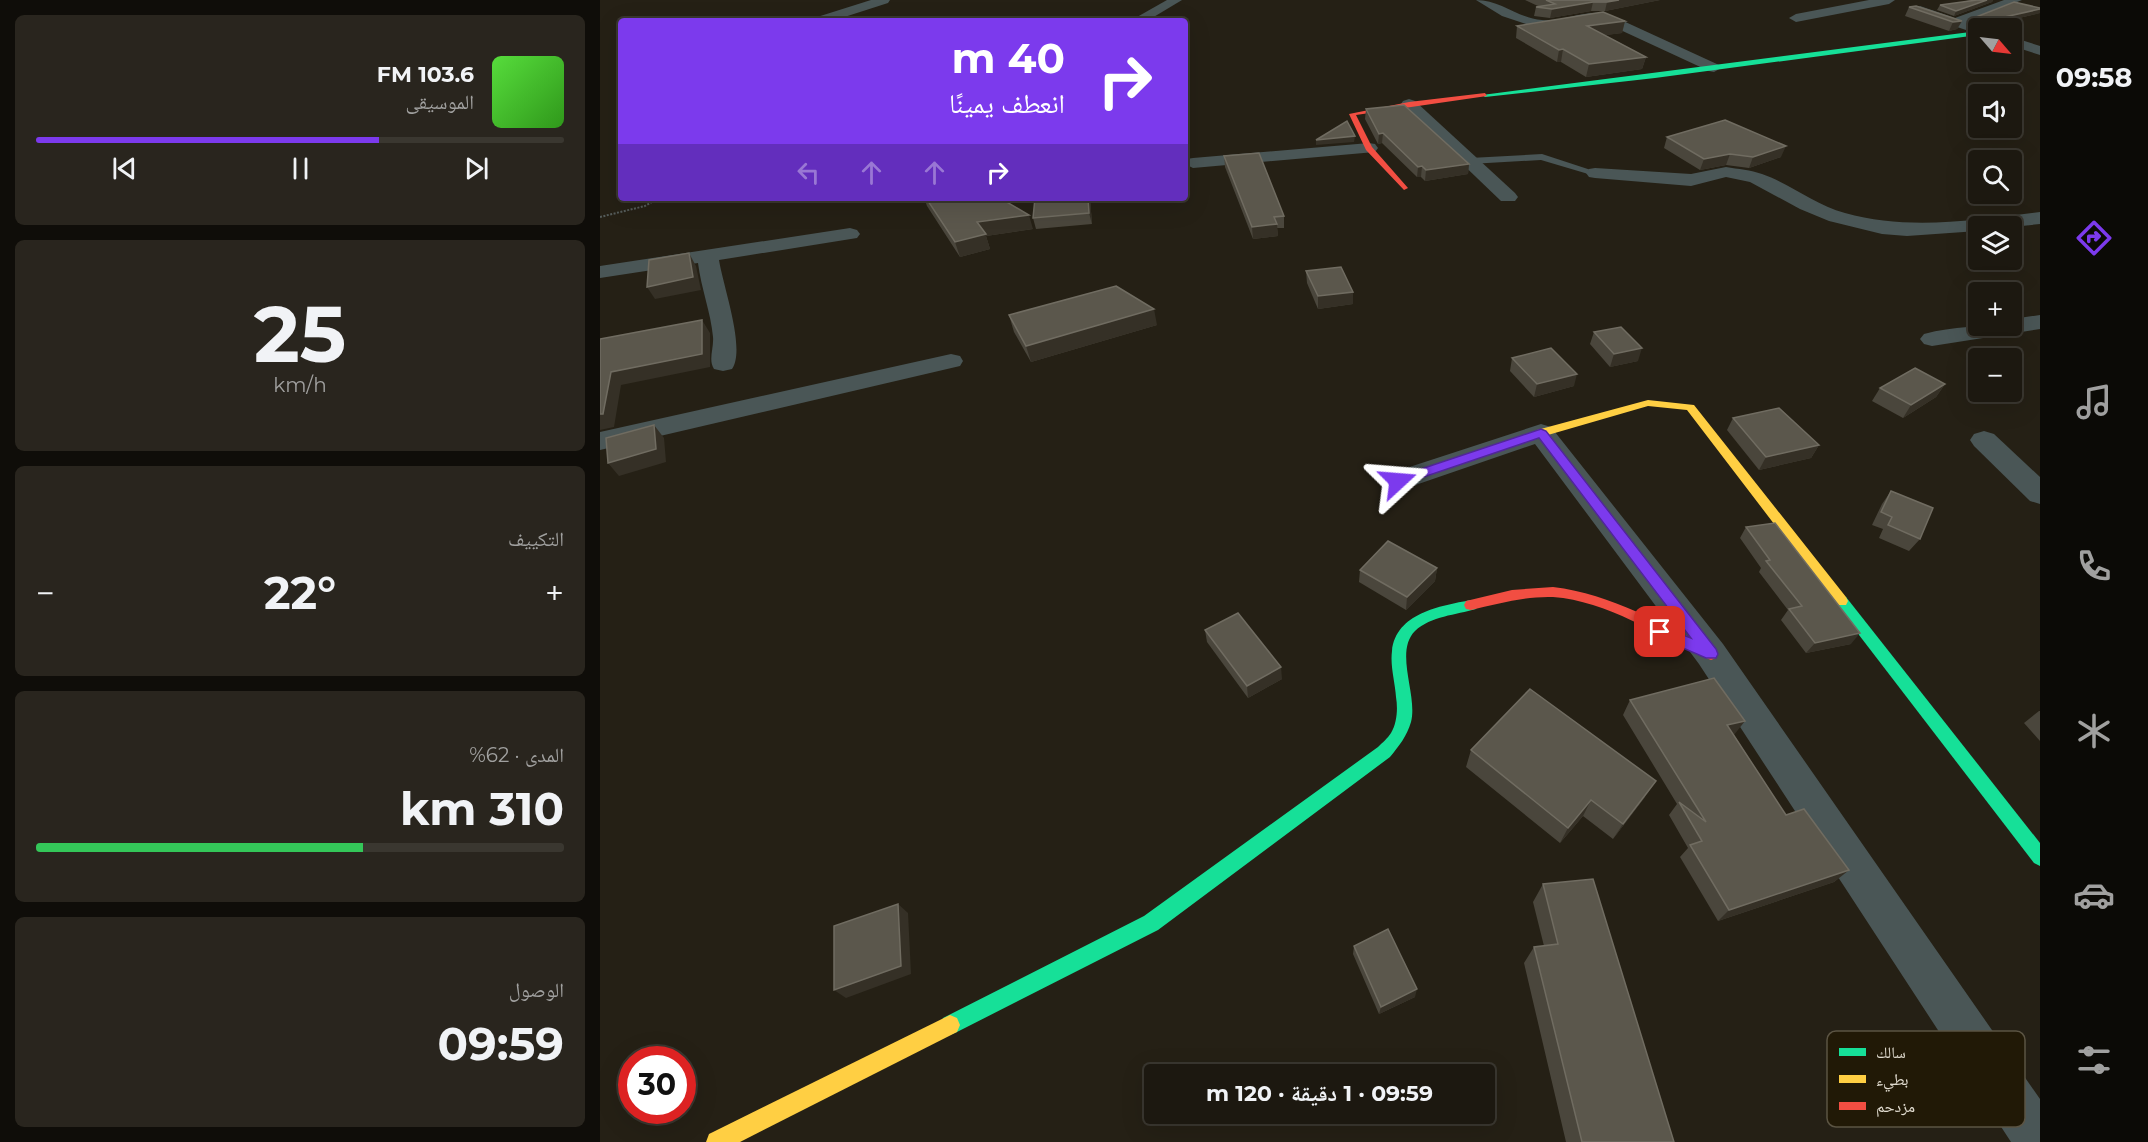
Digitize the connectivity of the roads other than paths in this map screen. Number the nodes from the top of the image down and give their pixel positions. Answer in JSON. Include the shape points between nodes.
{"nodes":[{"id":1,"x":884,"y":0,"type":"edge"},
{"id":2,"x":1176,"y":0,"type":"edge"},
{"id":3,"x":1482,"y":0,"type":"edge"},
{"id":4,"x":2016,"y":0,"type":"edge"},
{"id":5,"x":1897,"y":3,"type":"edge"},
{"id":6,"x":828,"y":18,"type":"edge"},
{"id":7,"x":1143,"y":18,"type":"edge"},
{"id":8,"x":1796,"y":18,"type":"dead end"},
{"id":9,"x":1955,"y":22,"type":"junction"},
{"id":10,"x":1968,"y":28,"type":"edge"},
{"id":11,"x":1968,"y":33,"type":"edge"},
{"id":12,"x":2022,"y":45,"type":"edge"},
{"id":13,"x":2040,"y":51,"type":"edge"},
{"id":14,"x":1714,"y":68,"type":"junction"},
{"id":15,"x":1409,"y":104,"type":"junction"},
{"id":16,"x":1369,"y":148,"type":"junction"},
{"id":17,"x":1470,"y":161,"type":"junction"},
{"id":18,"x":1193,"y":163,"type":"dead end"},
{"id":19,"x":1595,"y":173,"type":"joint"},
{"id":20,"x":1404,"y":188,"type":"dead end"},
{"id":21,"x":1509,"y":197,"type":"dead end"},
{"id":22,"x":2040,"y":218,"type":"edge"},
{"id":23,"x":850,"y":234,"type":"dead end"},
{"id":24,"x":708,"y":255,"type":"junction"},
{"id":25,"x":600,"y":272,"type":"edge"},
{"id":26,"x":2040,"y":322,"type":"edge"},
{"id":27,"x":1932,"y":339,"type":"dead end"},
{"id":28,"x":951,"y":361,"type":"dead end"},
{"id":29,"x":723,"y":364,"type":"dead end"},
{"id":30,"x":1541,"y":433,"type":"junction"},
{"id":31,"x":1984,"y":440,"type":"dead end"},
{"id":32,"x":600,"y":441,"type":"edge"},
{"id":33,"x":1398,"y":481,"type":"dead end"},
{"id":34,"x":2040,"y":494,"type":"edge"},
{"id":35,"x":1711,"y":654,"type":"junction"},
{"id":36,"x":2040,"y":857,"type":"edge"},
{"id":37,"x":1965,"y":1031,"type":"edge"},
{"id":38,"x":2025,"y":1120,"type":"edge"},
{"id":39,"x":717,"y":1142,"type":"edge"},
{"id":40,"x":2040,"y":1142,"type":"edge"}],
"edges":[{"from":1,"to":6,"type":"street"},
{"from":2,"to":7,"type":"street"},
{"from":3,"to":14,"type":"street","via":[[1538,23],[1603,17]]},
{"from":4,"to":9,"type":"street"},
{"from":5,"to":8,"type":"street"},
{"from":5,"to":9,"type":"street"},
{"from":9,"to":10,"type":"street"},
{"from":11,"to":14,"type":"street"},
{"from":12,"to":13,"type":"street"},
{"from":14,"to":15,"type":"street"},
{"from":15,"to":16,"type":"street","via":[[1352,114]]},
{"from":15,"to":17,"type":"street"},
{"from":16,"to":18,"type":"street"},
{"from":16,"to":20,"type":"street"},
{"from":17,"to":19,"type":"lane","via":[[1542,157]]},
{"from":17,"to":21,"type":"street"},
{"from":19,"to":22,"type":"street","via":[[1691,180],[1726,172],[1756,178],[1836,217],[1882,228],[1907,230]]},
{"from":23,"to":24,"type":"street"},
{"from":24,"to":25,"type":"street"},
{"from":24,"to":29,"type":"street","via":[[725,338]]},
{"from":26,"to":27,"type":"street"},
{"from":28,"to":32,"type":"street"},
{"from":30,"to":33,"type":"street"},
{"from":30,"to":35,"type":"street"},
{"from":30,"to":36,"type":"street","via":[[1648,403],[1690,407]]},
{"from":31,"to":34,"type":"street"},
{"from":35,"to":37,"type":"street"},
{"from":35,"to":39,"type":"street","via":[[1601,605],[1562,593],[1546,592],[1455,609],[1408,627],[1400,642],[1399,672],[1406,720],[1399,738],[1368,765],[1151,923]]},
{"from":38,"to":40,"type":"street"}]}
